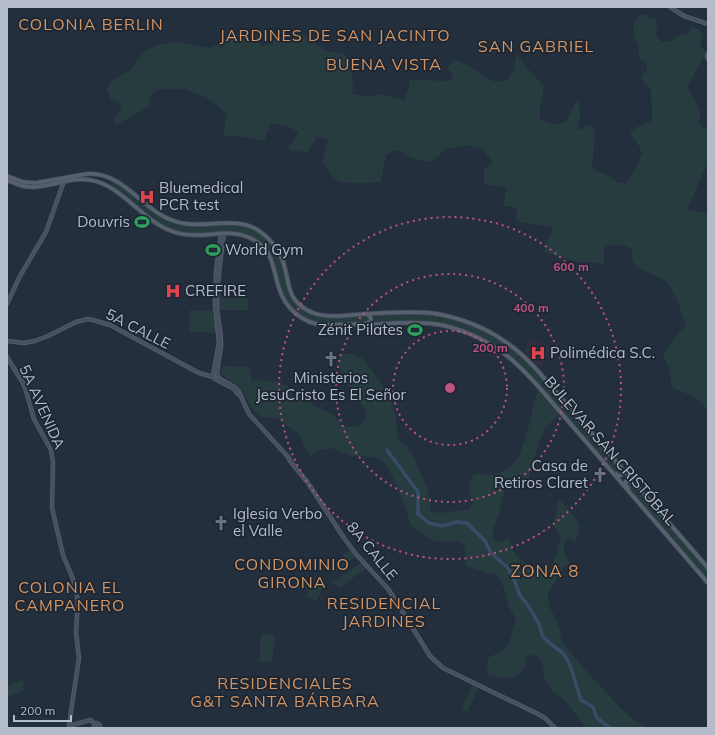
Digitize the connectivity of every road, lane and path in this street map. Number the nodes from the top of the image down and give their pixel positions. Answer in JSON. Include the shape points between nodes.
{"nodes":[{"id":1,"x":670,"y":7,"type":"edge"},
{"id":2,"x":708,"y":24,"type":"edge"},
{"id":3,"x":80,"y":175,"type":"junction"},
{"id":4,"x":7,"y":176,"type":"edge"},
{"id":5,"x":7,"y":180,"type":"edge"},
{"id":6,"x":64,"y":181,"type":"junction"},
{"id":7,"x":143,"y":201,"type":"junction"},
{"id":8,"x":141,"y":212,"type":"junction"},
{"id":9,"x":223,"y":233,"type":"junction"},
{"id":10,"x":7,"y":304,"type":"edge"},
{"id":11,"x":365,"y":314,"type":"junction"},
{"id":12,"x":375,"y":314,"type":"junction"},
{"id":13,"x":440,"y":315,"type":"junction"},
{"id":14,"x":354,"y":324,"type":"junction"},
{"id":15,"x":375,"y":324,"type":"junction"},
{"id":16,"x":440,"y":325,"type":"junction"},
{"id":17,"x":7,"y":341,"type":"edge"},
{"id":18,"x":521,"y":354,"type":"junction"},
{"id":19,"x":7,"y":357,"type":"edge"},
{"id":20,"x":514,"y":362,"type":"junction"},
{"id":21,"x":215,"y":377,"type":"junction"},
{"id":22,"x":240,"y":396,"type":"junction"},
{"id":23,"x":604,"y":447,"type":"junction"},
{"id":24,"x":596,"y":453,"type":"junction"},
{"id":25,"x":647,"y":498,"type":"junction"},
{"id":26,"x":640,"y":504,"type":"junction"},
{"id":27,"x":708,"y":568,"type":"edge"},
{"id":28,"x":708,"y":583,"type":"edge"},
{"id":29,"x":95,"y":725,"type":"edge"},
{"id":30,"x":99,"y":728,"type":"edge"},
{"id":31,"x":555,"y":728,"type":"edge"}],
"edges":[{"from":1,"to":2,"type":"street","via":[[684,16]]},
{"from":3,"to":4,"type":"main road","name":"BULEVAR SAN CRISTÓBAL","via":[[36,183],[23,182]]},
{"from":3,"to":6,"type":"main road"},
{"from":3,"to":7,"type":"main road","name":"BULEVAR SAN CRISTÓBAL","via":[[109,177]]},
{"from":5,"to":6,"type":"main road","name":"BULEVAR SAN CRISTÓBAL","via":[[30,187]]},
{"from":6,"to":8,"type":"main road","name":"BULEVAR SAN CRISTÓBAL","via":[[85,179],[108,185]]},
{"from":6,"to":10,"type":"street","via":[[46,232]]},
{"from":7,"to":8,"type":"main road","via":[[117,182],[111,182],[112,186]]},
{"from":7,"to":11,"type":"main road","name":"BULEVAR SAN CRISTÓBAL","via":[[166,218],[183,224],[236,223],[254,228],[263,233],[276,247],[291,293],[302,306],[315,314],[328,316]]},
{"from":8,"to":9,"type":"main road","name":"BULEVAR SAN CRISTÓBAL","via":[[176,232],[194,235]]},
{"from":9,"to":14,"type":"main road","name":"BULEVAR SAN CRISTÓBAL","via":[[244,235],[263,247],[273,262],[282,296],[298,316],[320,325]]},
{"from":9,"to":21,"type":"street","via":[[217,306],[221,348]]},
{"from":11,"to":12,"type":"main road","name":"BULEVAR SAN CRISTÓBAL"},
{"from":11,"to":14,"type":"main road","via":[[370,316],[369,322]]},
{"from":12,"to":13,"type":"main road","name":"BULEVAR SAN CRISTÓBAL"},
{"from":12,"to":15,"type":"main road"},
{"from":13,"to":16,"type":"main road"},
{"from":13,"to":18,"type":"main road","name":"BULEVAR SAN CRISTÓBAL","via":[[489,332]]},
{"from":14,"to":15,"type":"main road","name":"BULEVAR SAN CRISTÓBAL"},
{"from":15,"to":16,"type":"main road","name":"BULEVAR SAN CRISTÓBAL"},
{"from":16,"to":20,"type":"main road","name":"BULEVAR SAN CRISTÓBAL","via":[[477,337],[497,348]]},
{"from":17,"to":21,"type":"street","name":"5A CALLE","via":[[35,341],[88,319],[110,325],[199,373]]},
{"from":18,"to":20,"type":"main road"},
{"from":18,"to":23,"type":"main road","name":"BULEVAR SAN CRISTÓBAL"},
{"from":19,"to":29,"type":"street","name":"5A AVENIDA","via":[[23,383],[34,419],[51,450],[52,508],[78,601],[76,633],[79,658],[69,726],[88,719]]},
{"from":20,"to":24,"type":"main road","name":"BULEVAR SAN CRISTÓBAL"},
{"from":21,"to":22,"type":"street"},
{"from":21,"to":22,"type":"street","name":"8A CALLE","via":[[235,387]]},
{"from":22,"to":31,"type":"street","name":"8A CALLE","via":[[248,415],[308,483],[356,554],[391,593],[432,659],[443,668],[545,718]]},
{"from":23,"to":24,"type":"main road","via":[[620,467],[623,473],[621,475],[616,475]]},
{"from":23,"to":25,"type":"main road","name":"BULEVAR SAN CRISTÓBAL"},
{"from":24,"to":26,"type":"main road","name":"BULEVAR SAN CRISTÓBAL"},
{"from":25,"to":26,"type":"main road","via":[[627,480],[626,486]]},
{"from":25,"to":27,"type":"main road","name":"BULEVAR SAN CRISTÓBAL"},
{"from":26,"to":28,"type":"main road","name":"BULEVAR SAN CRISTÓBAL"},
{"from":29,"to":30,"type":"street","via":[[100,724]]}]}
